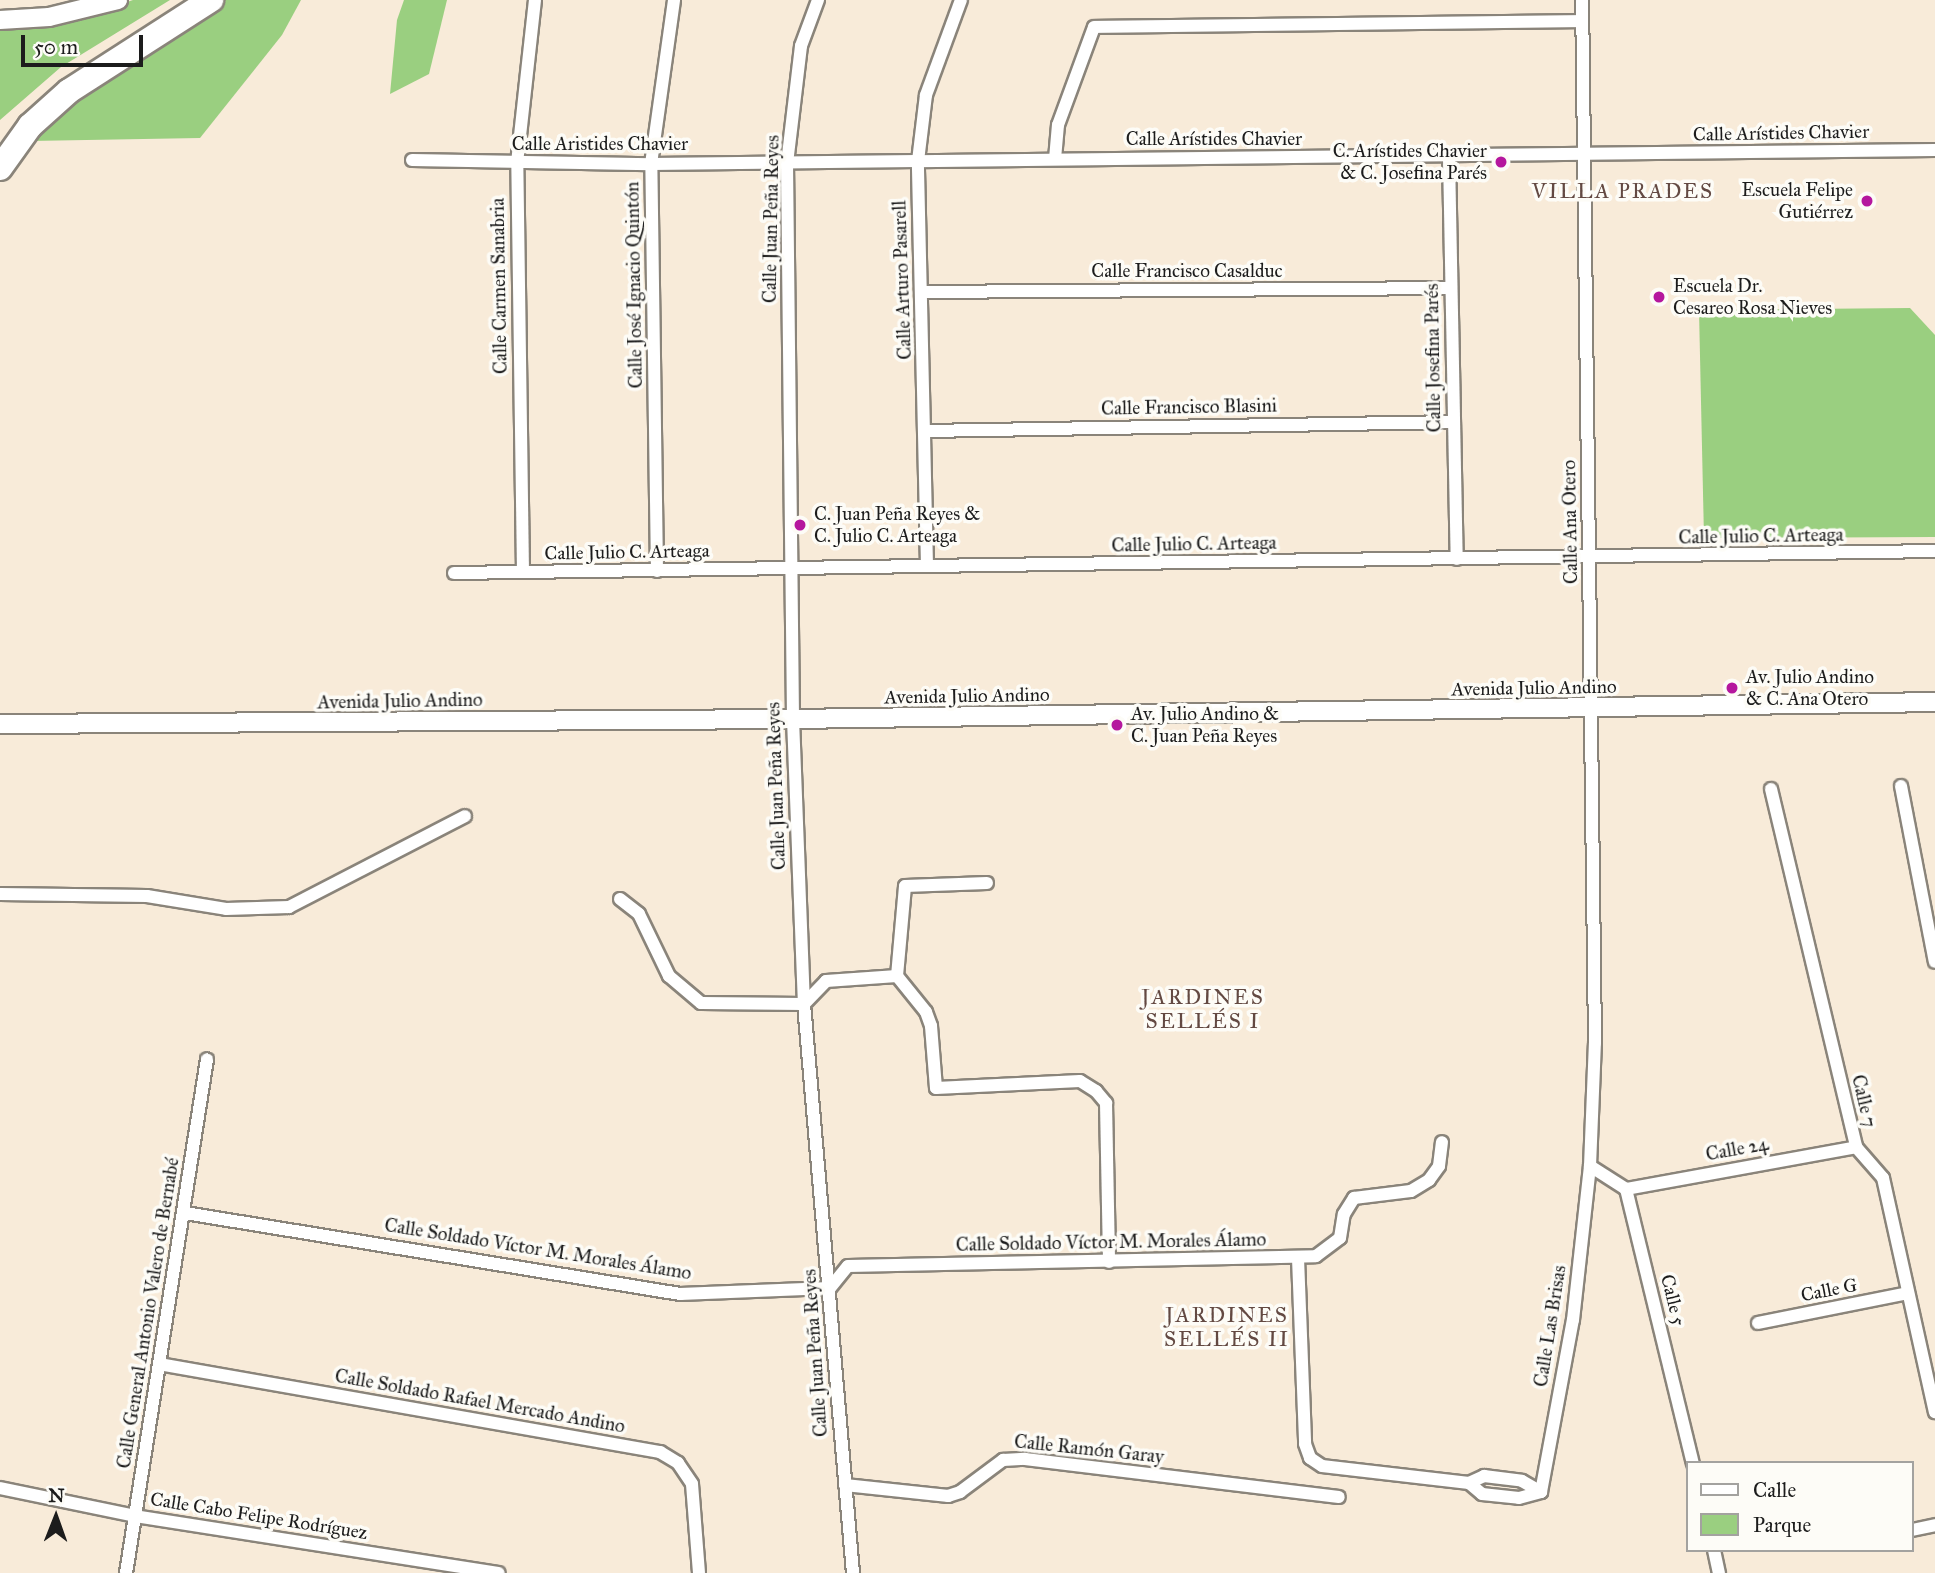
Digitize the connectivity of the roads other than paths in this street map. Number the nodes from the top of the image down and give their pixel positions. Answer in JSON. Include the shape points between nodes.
{"nodes":[{"id":1,"x":118,"y":0,"type":"edge"},
{"id":2,"x":211,"y":0,"type":"edge"},
{"id":3,"x":535,"y":0,"type":"edge"},
{"id":4,"x":674,"y":0,"type":"edge"},
{"id":5,"x":818,"y":0,"type":"edge"},
{"id":6,"x":961,"y":0,"type":"edge"},
{"id":7,"x":1582,"y":0,"type":"edge"},
{"id":8,"x":0,"y":20,"type":"edge"},
{"id":9,"x":1581,"y":21,"type":"junction"},
{"id":10,"x":1935,"y":150,"type":"edge"},
{"id":11,"x":1584,"y":155,"type":"junction"},
{"id":12,"x":1449,"y":156,"type":"junction"},
{"id":13,"x":1055,"y":159,"type":"junction"},
{"id":14,"x":412,"y":160,"type":"dead end"},
{"id":15,"x":918,"y":161,"type":"junction"},
{"id":16,"x":517,"y":163,"type":"junction"},
{"id":17,"x":787,"y":163,"type":"junction"},
{"id":18,"x":652,"y":164,"type":"junction"},
{"id":19,"x":0,"y":168,"type":"edge"},
{"id":20,"x":1451,"y":288,"type":"junction"},
{"id":21,"x":922,"y":292,"type":"junction"},
{"id":22,"x":1454,"y":422,"type":"junction"},
{"id":23,"x":925,"y":431,"type":"junction"},
{"id":24,"x":1935,"y":551,"type":"edge"},
{"id":25,"x":1457,"y":559,"type":"junction"},
{"id":26,"x":1590,"y":559,"type":"junction"},
{"id":27,"x":927,"y":566,"type":"junction"},
{"id":28,"x":791,"y":569,"type":"junction"},
{"id":29,"x":657,"y":571,"type":"junction"},
{"id":30,"x":523,"y":572,"type":"junction"},
{"id":31,"x":454,"y":573,"type":"dead end"},
{"id":32,"x":1935,"y":702,"type":"edge"},
{"id":33,"x":1592,"y":708,"type":"junction"},
{"id":34,"x":793,"y":719,"type":"junction"},
{"id":35,"x":0,"y":724,"type":"edge"},
{"id":36,"x":1901,"y":786,"type":"dead end"},
{"id":37,"x":1770,"y":789,"type":"dead end"},
{"id":38,"x":465,"y":816,"type":"dead end"},
{"id":39,"x":987,"y":883,"type":"dead end"},
{"id":40,"x":0,"y":894,"type":"edge"},
{"id":41,"x":620,"y":899,"type":"dead end"},
{"id":42,"x":1935,"y":961,"type":"edge"},
{"id":43,"x":897,"y":976,"type":"junction"},
{"id":44,"x":804,"y":1004,"type":"junction"},
{"id":45,"x":1595,"y":1043,"type":"joint"},
{"id":46,"x":207,"y":1059,"type":"dead end"},
{"id":47,"x":1442,"y":1142,"type":"dead end"},
{"id":48,"x":1856,"y":1147,"type":"junction"},
{"id":49,"x":1590,"y":1166,"type":"junction"},
{"id":50,"x":1626,"y":1189,"type":"junction"},
{"id":51,"x":185,"y":1213,"type":"junction"},
{"id":52,"x":1298,"y":1258,"type":"junction"},
{"id":53,"x":1109,"y":1262,"type":"junction"},
{"id":54,"x":830,"y":1287,"type":"junction"},
{"id":55,"x":1908,"y":1293,"type":"junction"},
{"id":56,"x":1758,"y":1324,"type":"dead end"},
{"id":57,"x":159,"y":1364,"type":"junction"},
{"id":58,"x":1931,"y":1374,"type":"edge"},
{"id":59,"x":1935,"y":1412,"type":"edge"},
{"id":60,"x":1693,"y":1461,"type":"edge"},
{"id":61,"x":845,"y":1485,"type":"junction"},
{"id":62,"x":0,"y":1488,"type":"edge"},
{"id":63,"x":7,"y":1493,"type":"edge"},
{"id":64,"x":1339,"y":1497,"type":"dead end"},
{"id":65,"x":135,"y":1516,"type":"junction"},
{"id":66,"x":1935,"y":1525,"type":"edge"},
{"id":67,"x":1914,"y":1530,"type":"edge"},
{"id":68,"x":1714,"y":1552,"type":"edge"},
{"id":69,"x":126,"y":1573,"type":"edge"},
{"id":70,"x":499,"y":1573,"type":"edge"},
{"id":71,"x":699,"y":1573,"type":"edge"},
{"id":72,"x":853,"y":1573,"type":"edge"},
{"id":73,"x":1719,"y":1573,"type":"edge"}],
"edges":[{"from":1,"to":8,"type":"street","via":[[49,17]]},
{"from":2,"to":19,"type":"highway","via":[[69,91],[30,126]]},
{"from":3,"to":16,"type":"street","name":"Calle Carmen Sanabria"},
{"from":4,"to":18,"type":"street","name":"Calle José Ignacio Quintón"},
{"from":5,"to":17,"type":"street","name":"Calle Juan Peña Reyes","via":[[801,47]]},
{"from":6,"to":15,"type":"street","name":"Calle Arturo Pasarell","via":[[926,95]]},
{"from":7,"to":9,"type":"street","name":"Calle Ana Otero"},
{"from":9,"to":11,"type":"street","name":"Calle Ana Otero"},
{"from":9,"to":13,"type":"street","via":[[1094,27],[1058,125]]},
{"from":10,"to":11,"type":"street","name":"Calle Arístides Chavier"},
{"from":11,"to":12,"type":"street","name":"Calle Arístides Chavier"},
{"from":11,"to":26,"type":"street","name":"Calle Ana Otero"},
{"from":12,"to":13,"type":"street","name":"Calle Arístides Chavier"},
{"from":12,"to":20,"type":"street","name":"Calle Josefina Parés"},
{"from":13,"to":15,"type":"street","name":"Calle Arístides Chavier"},
{"from":14,"to":16,"type":"street","name":"Calle Aristides Chavier"},
{"from":15,"to":17,"type":"street","name":"Calle Arístides Chavier"},
{"from":15,"to":21,"type":"street","name":"Calle Arturo Pasarell"},
{"from":16,"to":18,"type":"street","name":"Calle Aristides Chavier"},
{"from":16,"to":30,"type":"street","name":"Calle Carmen Sanabria"},
{"from":17,"to":18,"type":"street","name":"Calle Aristides Chavier"},
{"from":17,"to":28,"type":"street","name":"Calle Juan Peña Reyes"},
{"from":18,"to":29,"type":"street","name":"Calle José Ignacio Quintón"},
{"from":20,"to":21,"type":"street","name":"Calle Francisco Casalduc"},
{"from":20,"to":22,"type":"street","name":"Calle Josefina Parés"},
{"from":21,"to":23,"type":"street","name":"Calle Arturo Pasarell"},
{"from":22,"to":23,"type":"street","name":"Calle Francisco Blasini"},
{"from":22,"to":25,"type":"street","name":"Calle Josefina Parés"},
{"from":23,"to":27,"type":"street","name":"Calle Arturo Pasarell"},
{"from":24,"to":26,"type":"street","name":"Calle Julio C. Arteaga"},
{"from":25,"to":26,"type":"street","name":"Calle Julio C. Arteaga"},
{"from":25,"to":27,"type":"street","name":"Calle Julio C. Arteaga"},
{"from":26,"to":33,"type":"street","name":"Calle Ana Otero"},
{"from":27,"to":28,"type":"street","name":"Calle Julio C. Arteaga"},
{"from":28,"to":29,"type":"street","name":"Calle Julio C. Arteaga"},
{"from":28,"to":34,"type":"street","name":"Calle Juan Peña Reyes"},
{"from":29,"to":30,"type":"street","name":"Calle Julio C. Arteaga"},
{"from":30,"to":31,"type":"street","name":"Calle Julio C. Arteaga"},
{"from":32,"to":33,"type":"street","name":"Avenida Julio Andino"},
{"from":33,"to":34,"type":"street","name":"Avenida Julio Andino"},
{"from":33,"to":45,"type":"street","name":"Calle Ana Otero"},
{"from":34,"to":35,"type":"street","name":"Avenida Julio Andino"},
{"from":34,"to":44,"type":"street","name":"Calle Juan Peña Reyes"},
{"from":36,"to":42,"type":"street"},
{"from":37,"to":48,"type":"street","name":"Calle 7"},
{"from":38,"to":40,"type":"street","via":[[289,907],[226,909],[148,896]]},
{"from":39,"to":43,"type":"street","via":[[905,886]]},
{"from":41,"to":44,"type":"street","via":[[639,914],[668,976],[701,1003]]},
{"from":43,"to":44,"type":"street","via":[[826,981]]},
{"from":43,"to":53,"type":"street","via":[[926,1012],[931,1026],[936,1088],[1080,1081],[1106,1102]]},
{"from":44,"to":54,"type":"street","name":"Calle Juan Peña Reyes"},
{"from":45,"to":49,"type":"street","name":"Calle Las Brisas"},
{"from":46,"to":51,"type":"street","name":"Calle General Antonio Valero de Bernabé"},
{"from":47,"to":52,"type":"street","name":"Calle Soldado Víctor M. Morales Álamo","via":[[1439,1166],[1429,1180],[1412,1191],[1354,1198],[1336,1242],[1316,1256]]},
{"from":48,"to":50,"type":"street","name":"Calle 24"},
{"from":48,"to":55,"type":"street","name":"Calle 7","via":[[1883,1178]]},
{"from":49,"to":50,"type":"street"},
{"from":49,"to":52,"type":"street","name":"Calle Las Brisas","via":[[1573,1320],[1541,1492],[1507,1497],[1482,1494],[1469,1483],[1322,1466],[1310,1458],[1305,1444]]},
{"from":50,"to":60,"type":"street","name":"Calle 5"},
{"from":51,"to":54,"type":"street","name":"Calle Soldado Víctor M. Morales Álamo","via":[[680,1294]]},
{"from":51,"to":57,"type":"street","name":"Calle General Antonio Valero de Bernabé"},
{"from":52,"to":53,"type":"street","name":"Calle Soldado Víctor M. Morales Álamo"},
{"from":53,"to":54,"type":"street","name":"Calle Soldado Víctor M. Morales Álamo","via":[[848,1266]]},
{"from":54,"to":61,"type":"street","name":"Calle Juan Peña Reyes"},
{"from":55,"to":56,"type":"street","name":"Calle G"},
{"from":55,"to":58,"type":"street","name":"Calle 7"},
{"from":57,"to":65,"type":"street","name":"Calle General Antonio Valero de Bernabé"},
{"from":57,"to":71,"type":"street","name":"Calle Soldado Rafael Mercado Andino","via":[[660,1452],[678,1463],[692,1484]]},
{"from":58,"to":59,"type":"street","name":"Calle 7"},
{"from":61,"to":64,"type":"street","name":"Calle Ramón Garay","via":[[948,1496],[1003,1460],[1025,1459]]},
{"from":61,"to":72,"type":"street","name":"Calle Juan Peña Reyes"},
{"from":62,"to":63,"type":"street","name":"Calle Cabo Felipe Rodríguez"},
{"from":63,"to":65,"type":"street","name":"Calle Cabo Felipe Rodríguez"},
{"from":65,"to":69,"type":"street","name":"Calle General Antonio Valero de Bernabé"},
{"from":65,"to":70,"type":"street","name":"Calle Cabo Felipe Rodríguez"},
{"from":66,"to":67,"type":"street"},
{"from":68,"to":73,"type":"street"}]}
